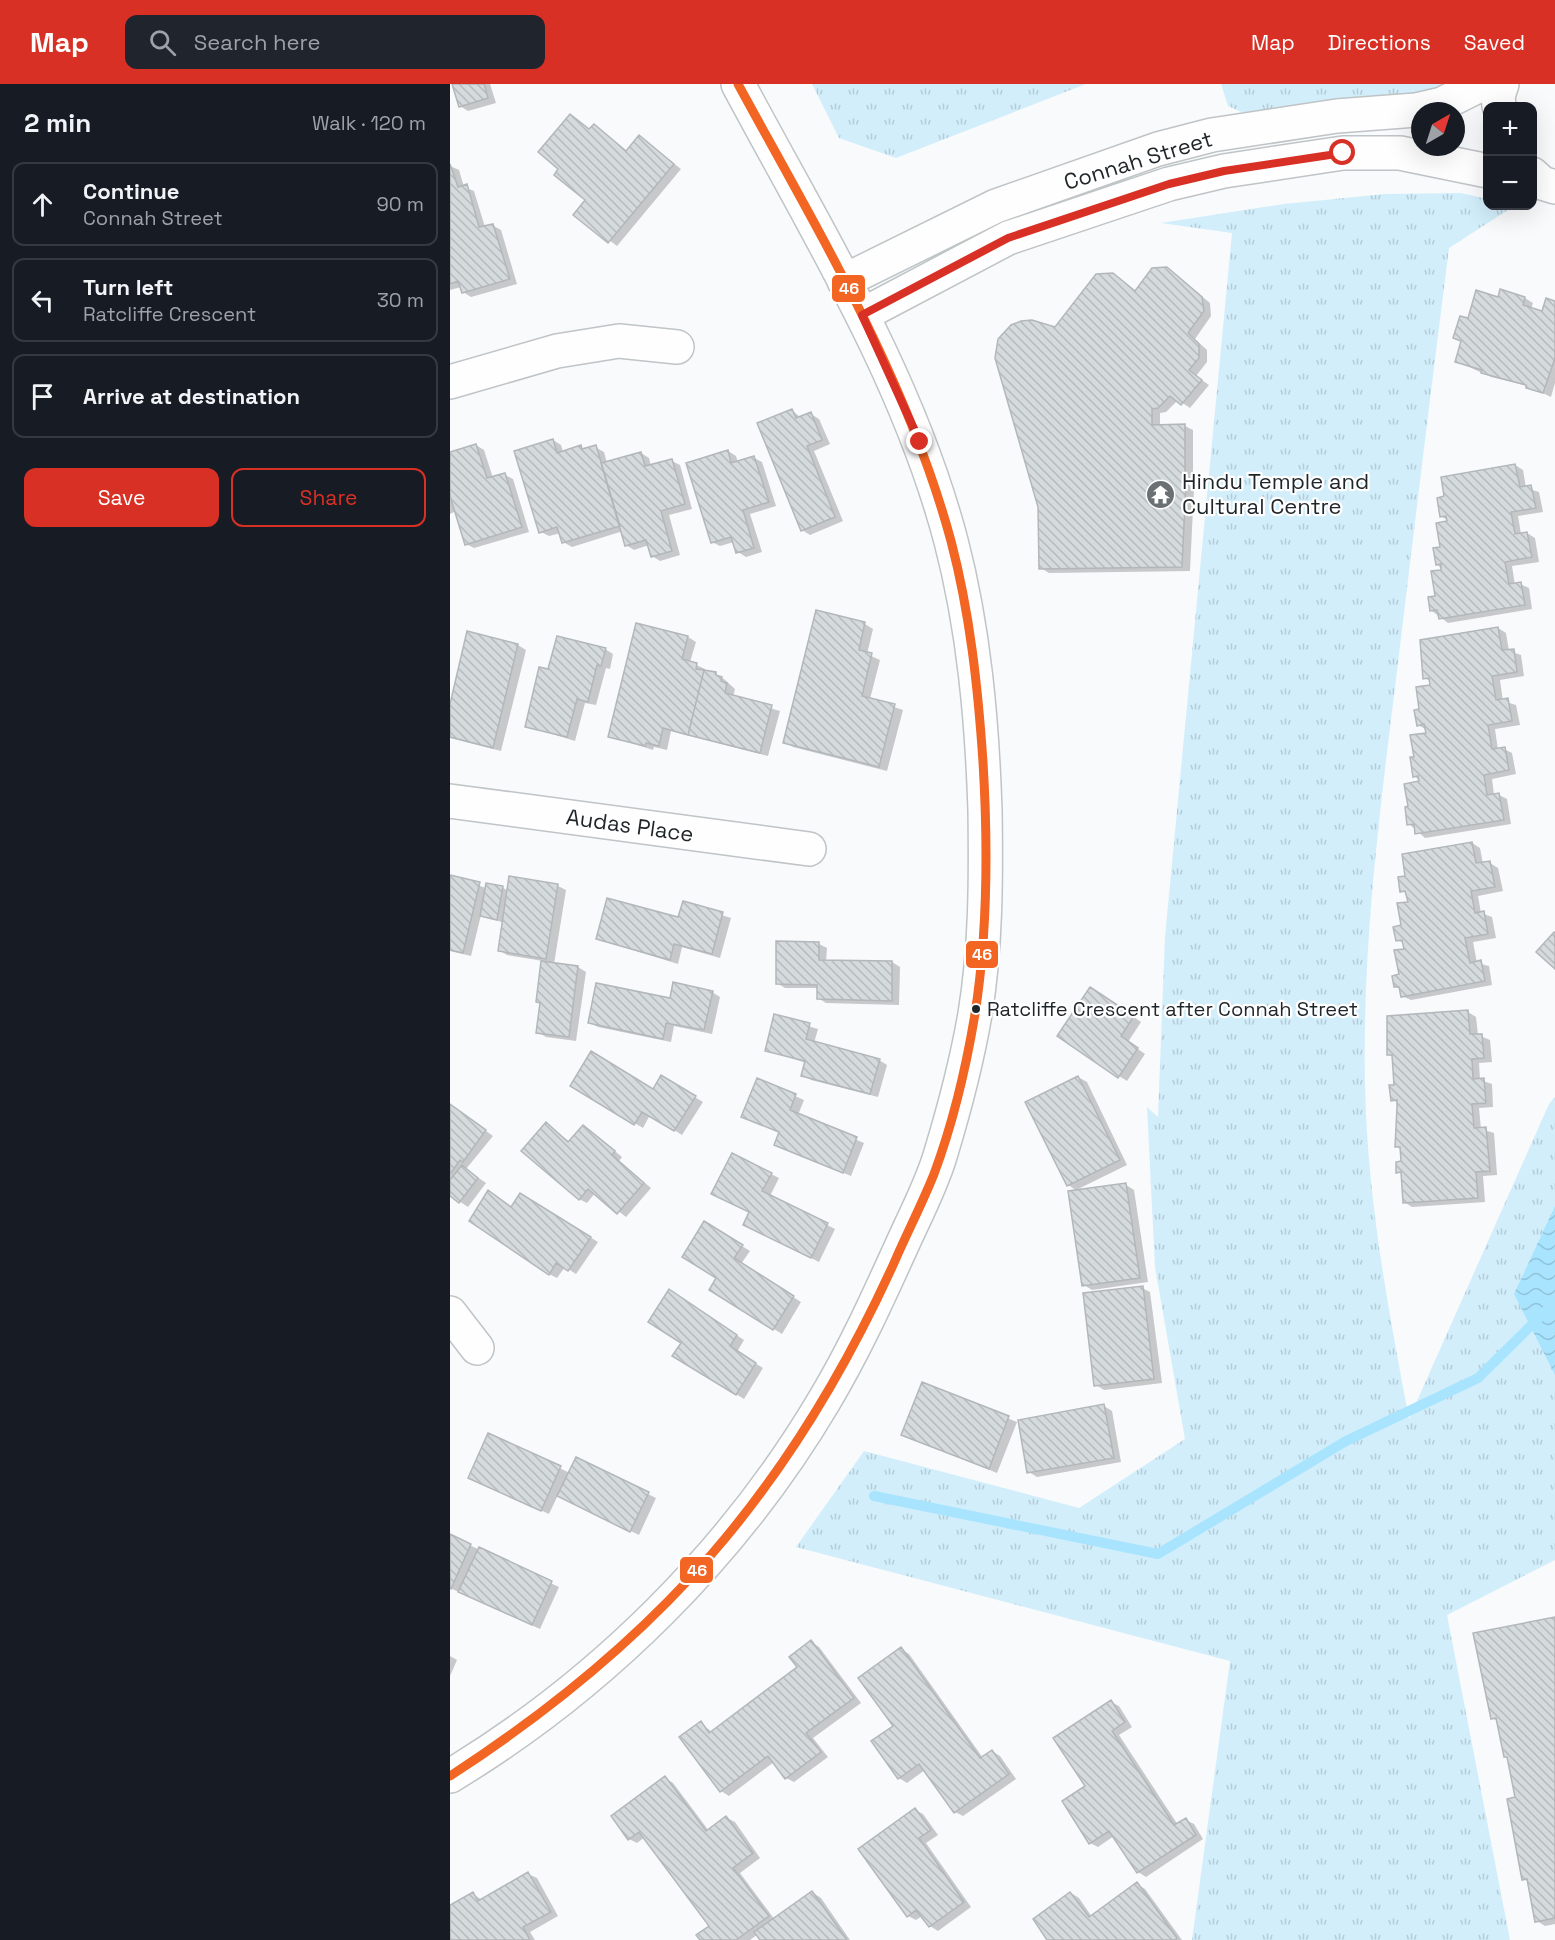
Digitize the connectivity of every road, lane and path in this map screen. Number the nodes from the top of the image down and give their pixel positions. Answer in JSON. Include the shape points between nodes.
{"nodes":[{"id":1,"x":738,"y":84,"type":"edge"},
{"id":2,"x":1482,"y":84,"type":"edge"},
{"id":3,"x":1502,"y":84,"type":"edge"},
{"id":4,"x":1499,"y":102,"type":"edge"},
{"id":5,"x":1483,"y":170,"type":"edge"},
{"id":6,"x":844,"y":281,"type":"junction"},
{"id":7,"x":862,"y":315,"type":"junction"},
{"id":8,"x":677,"y":347,"type":"dead end"},
{"id":9,"x":450,"y":382,"type":"edge"},
{"id":10,"x":450,"y":801,"type":"edge"},
{"id":11,"x":809,"y":849,"type":"dead end"},
{"id":12,"x":450,"y":1312,"type":"edge"},
{"id":13,"x":477,"y":1348,"type":"dead end"},
{"id":14,"x":450,"y":1776,"type":"edge"}],
"edges":[{"from":1,"to":6,"type":"street"},
{"from":2,"to":6,"type":"street","name":"Connah Street","via":[[1442,104],[1416,110],[1337,116],[1212,135],[1158,149],[996,206]]},
{"from":3,"to":4,"type":"street"},
{"from":5,"to":7,"type":"street","name":"Connah Street","via":[[1400,153],[1343,153],[1169,184],[1008,238]]},
{"from":6,"to":7,"type":"street"},
{"from":7,"to":14,"type":"street","via":[[920,442],[952,543],[973,648],[986,876],[975,1013],[939,1159],[872,1313],[823,1403],[770,1485],[706,1563],[653,1618],[562,1698]]},
{"from":8,"to":9,"type":"street","via":[[619,341],[557,351]]},
{"from":10,"to":11,"type":"street","name":"Audas Place"},
{"from":12,"to":13,"type":"street"}]}
